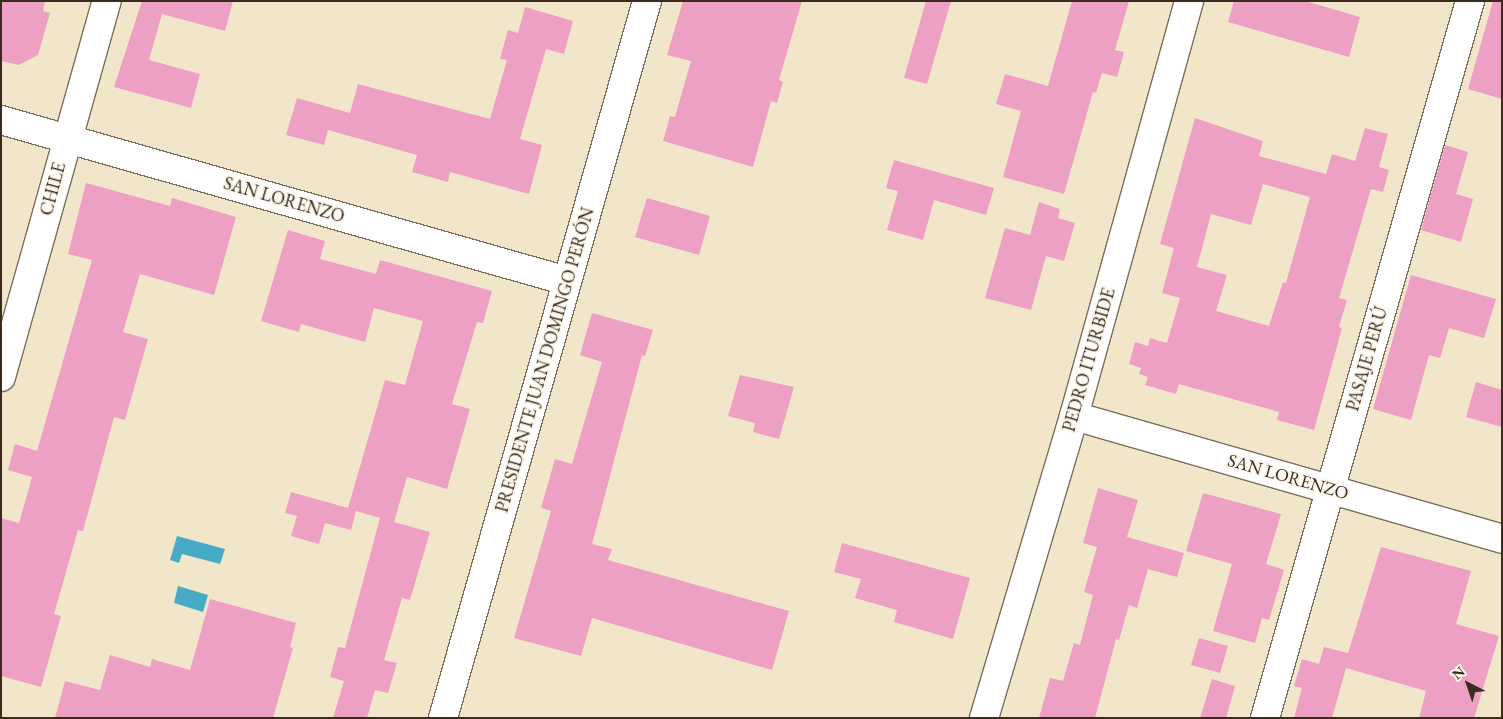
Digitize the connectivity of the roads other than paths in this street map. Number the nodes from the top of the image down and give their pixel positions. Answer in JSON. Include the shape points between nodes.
{"nodes":[{"id":1,"x":107,"y":1,"type":"edge"},
{"id":2,"x":647,"y":1,"type":"edge"},
{"id":3,"x":1189,"y":1,"type":"edge"},
{"id":4,"x":1470,"y":1,"type":"edge"},
{"id":5,"x":1,"y":120,"type":"edge"},
{"id":6,"x":67,"y":138,"type":"junction"},
{"id":7,"x":567,"y":281,"type":"junction"},
{"id":8,"x":1,"y":377,"type":"edge"},
{"id":9,"x":1074,"y":416,"type":"junction"},
{"id":10,"x":1330,"y":489,"type":"junction"},
{"id":11,"x":1502,"y":539,"type":"edge"},
{"id":12,"x":443,"y":718,"type":"edge"},
{"id":13,"x":984,"y":718,"type":"edge"},
{"id":14,"x":1265,"y":718,"type":"edge"}],
"edges":[{"from":1,"to":6,"type":"street","name":"CHILE"},
{"from":2,"to":7,"type":"street","name":"PRESIDENTE JUAN DOMINGO PERÓN"},
{"from":3,"to":9,"type":"street","name":"PEDRO ITURBIDE"},
{"from":4,"to":10,"type":"street","name":"PASAJE PERÚ"},
{"from":5,"to":6,"type":"street","name":"SAN LORENZO"},
{"from":6,"to":7,"type":"street","name":"SAN LORENZO"},
{"from":6,"to":8,"type":"street","name":"CHILE"},
{"from":7,"to":12,"type":"street","name":"PRESIDENTE JUAN DOMINGO PERÓN"},
{"from":9,"to":10,"type":"street","name":"SAN LORENZO"},
{"from":9,"to":13,"type":"street","name":"PEDRO ITURBIDE"},
{"from":10,"to":11,"type":"street","name":"SAN LORENZO"},
{"from":10,"to":14,"type":"street","name":"PASAJE PERÚ"}]}
